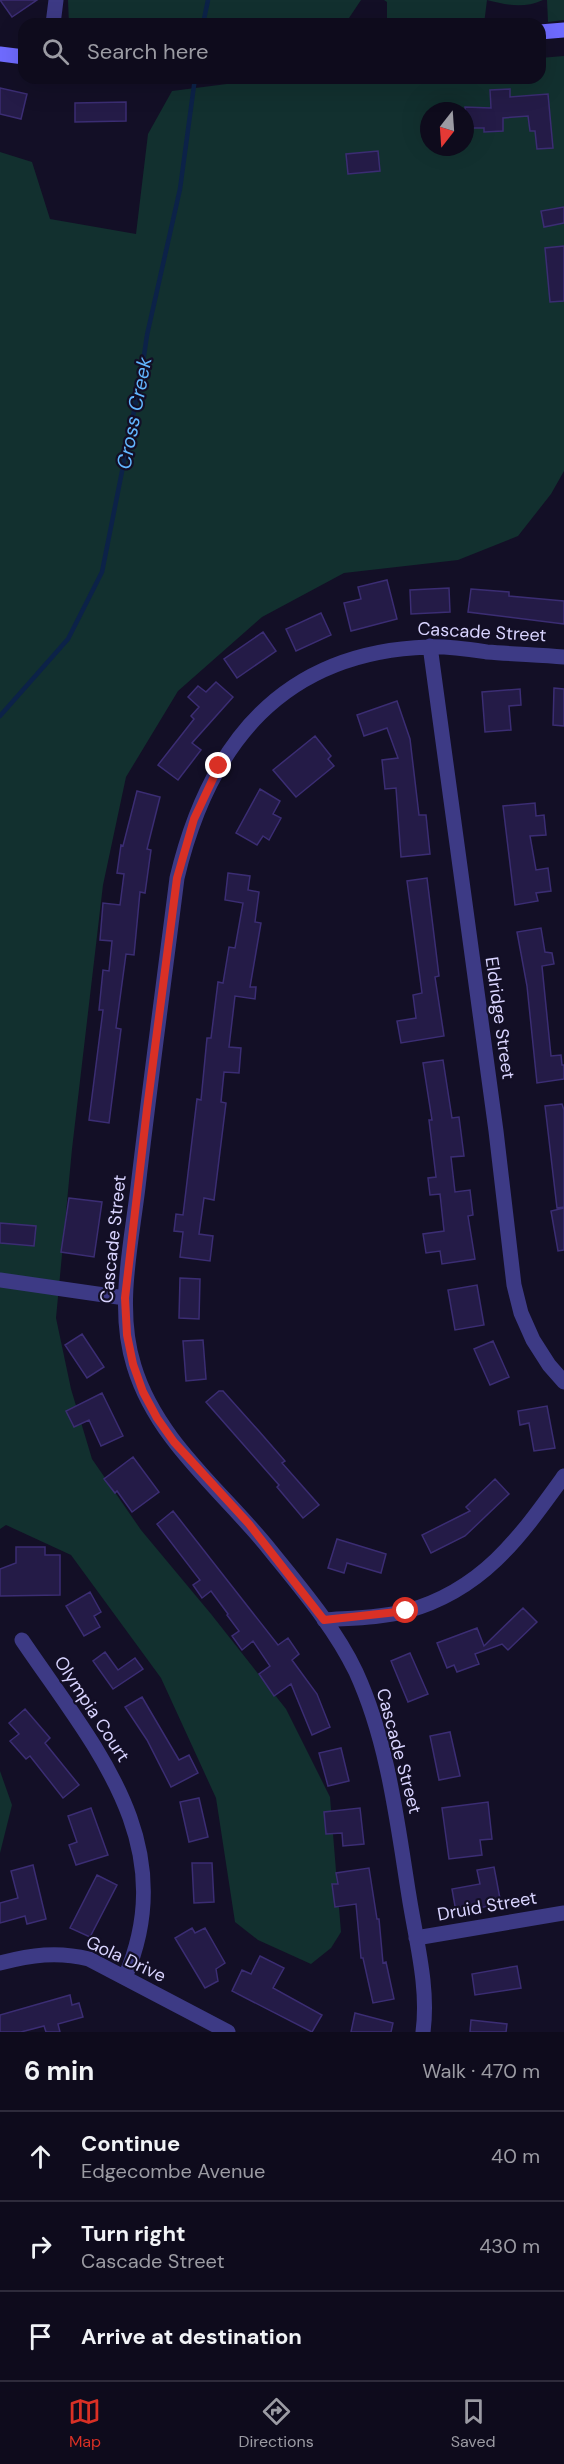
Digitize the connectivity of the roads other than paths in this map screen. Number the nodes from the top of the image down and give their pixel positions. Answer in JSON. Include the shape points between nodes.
{"nodes":[{"id":1,"x":56,"y":0,"type":"edge"},
{"id":2,"x":54,"y":18,"type":"edge"},
{"id":3,"x":564,"y":30,"type":"edge"},
{"id":4,"x":546,"y":32,"type":"edge"},
{"id":5,"x":0,"y":54,"type":"edge"},
{"id":6,"x":18,"y":56,"type":"edge"},
{"id":7,"x":430,"y":646,"type":"junction"},
{"id":8,"x":564,"y":657,"type":"edge"},
{"id":9,"x":0,"y":1280,"type":"edge"},
{"id":10,"x":125,"y":1298,"type":"junction"},
{"id":11,"x":564,"y":1382,"type":"edge"},
{"id":12,"x":564,"y":1476,"type":"edge"},
{"id":13,"x":324,"y":1620,"type":"junction"},
{"id":14,"x":22,"y":1640,"type":"dead end"},
{"id":15,"x":564,"y":1912,"type":"edge"},
{"id":16,"x":416,"y":1938,"type":"junction"},
{"id":17,"x":0,"y":1963,"type":"edge"},
{"id":18,"x":125,"y":1977,"type":"junction"},
{"id":19,"x":228,"y":2032,"type":"edge"},
{"id":20,"x":423,"y":2032,"type":"edge"}],
"edges":[{"from":1,"to":2,"type":"street"},
{"from":3,"to":4,"type":"street"},
{"from":5,"to":6,"type":"street"},
{"from":7,"to":8,"type":"street","name":"Cascade Street"},
{"from":7,"to":10,"type":"street","name":"Cascade Street","via":[[383,651],[345,661],[292,686],[255,718],[219,766],[206,792],[177,878]]},
{"from":7,"to":11,"type":"street","name":"Eldridge Street","via":[[514,1284],[533,1340]]},
{"from":9,"to":10,"type":"street"},
{"from":10,"to":13,"type":"street","name":"Cascade Street","via":[[133,1364],[157,1418],[256,1533]]},
{"from":12,"to":13,"type":"street","via":[[499,1559],[460,1588],[406,1611]]},
{"from":13,"to":16,"type":"street","name":"Cascade Street","via":[[355,1670],[375,1725],[393,1791]]},
{"from":14,"to":18,"type":"street","name":"Olympia Court","via":[[110,1770],[135,1834],[144,1882],[143,1911]]},
{"from":15,"to":16,"type":"street","name":"Druid Street"},
{"from":16,"to":20,"type":"street","name":"Cascade Street","via":[[424,1990]]},
{"from":17,"to":18,"type":"street","name":"Gola Drive","via":[[31,1955],[70,1955],[89,1959]]},
{"from":18,"to":19,"type":"street","name":"Gola Drive"}]}
